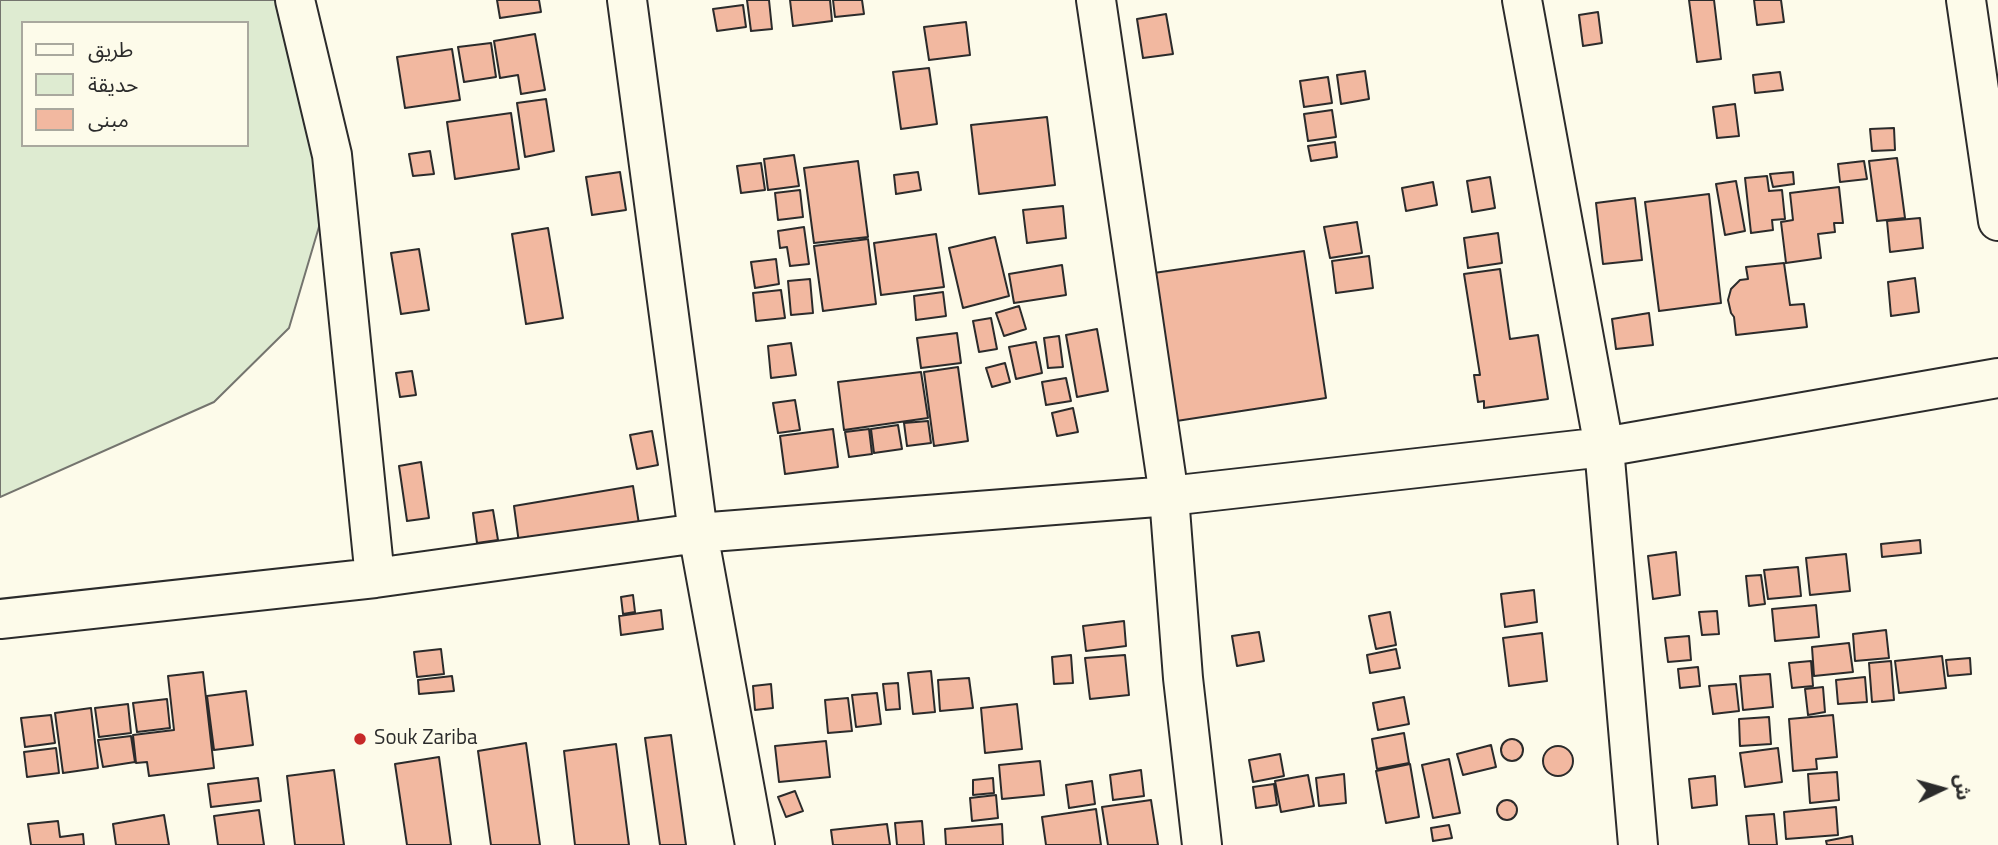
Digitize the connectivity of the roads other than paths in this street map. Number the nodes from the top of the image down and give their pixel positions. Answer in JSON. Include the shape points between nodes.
{"nodes":[{"id":1,"x":295,"y":0,"type":"edge"},
{"id":2,"x":626,"y":0,"type":"edge"},
{"id":3,"x":1096,"y":0,"type":"edge"},
{"id":4,"x":1522,"y":0,"type":"edge"},
{"id":5,"x":1966,"y":0,"type":"edge"},
{"id":6,"x":1998,"y":221,"type":"edge"},
{"id":7,"x":1998,"y":378,"type":"edge"},
{"id":8,"x":1604,"y":447,"type":"junction"},
{"id":9,"x":1169,"y":495,"type":"junction"},
{"id":10,"x":698,"y":533,"type":"junction"},
{"id":11,"x":375,"y":578,"type":"junction"},
{"id":12,"x":0,"y":619,"type":"edge"},
{"id":13,"x":755,"y":845,"type":"edge"},
{"id":14,"x":1202,"y":845,"type":"edge"},
{"id":15,"x":1639,"y":845,"type":"edge"}],
"edges":[{"from":1,"to":11,"type":"street","via":[[332,155]]},
{"from":2,"to":10,"type":"street"},
{"from":3,"to":9,"type":"street"},
{"from":4,"to":8,"type":"street"},
{"from":5,"to":6,"type":"street"},
{"from":7,"to":8,"type":"street"},
{"from":8,"to":9,"type":"street"},
{"from":8,"to":15,"type":"street"},
{"from":9,"to":10,"type":"street"},
{"from":9,"to":14,"type":"street"},
{"from":10,"to":11,"type":"street"},
{"from":10,"to":13,"type":"street"},
{"from":11,"to":12,"type":"street"}]}
